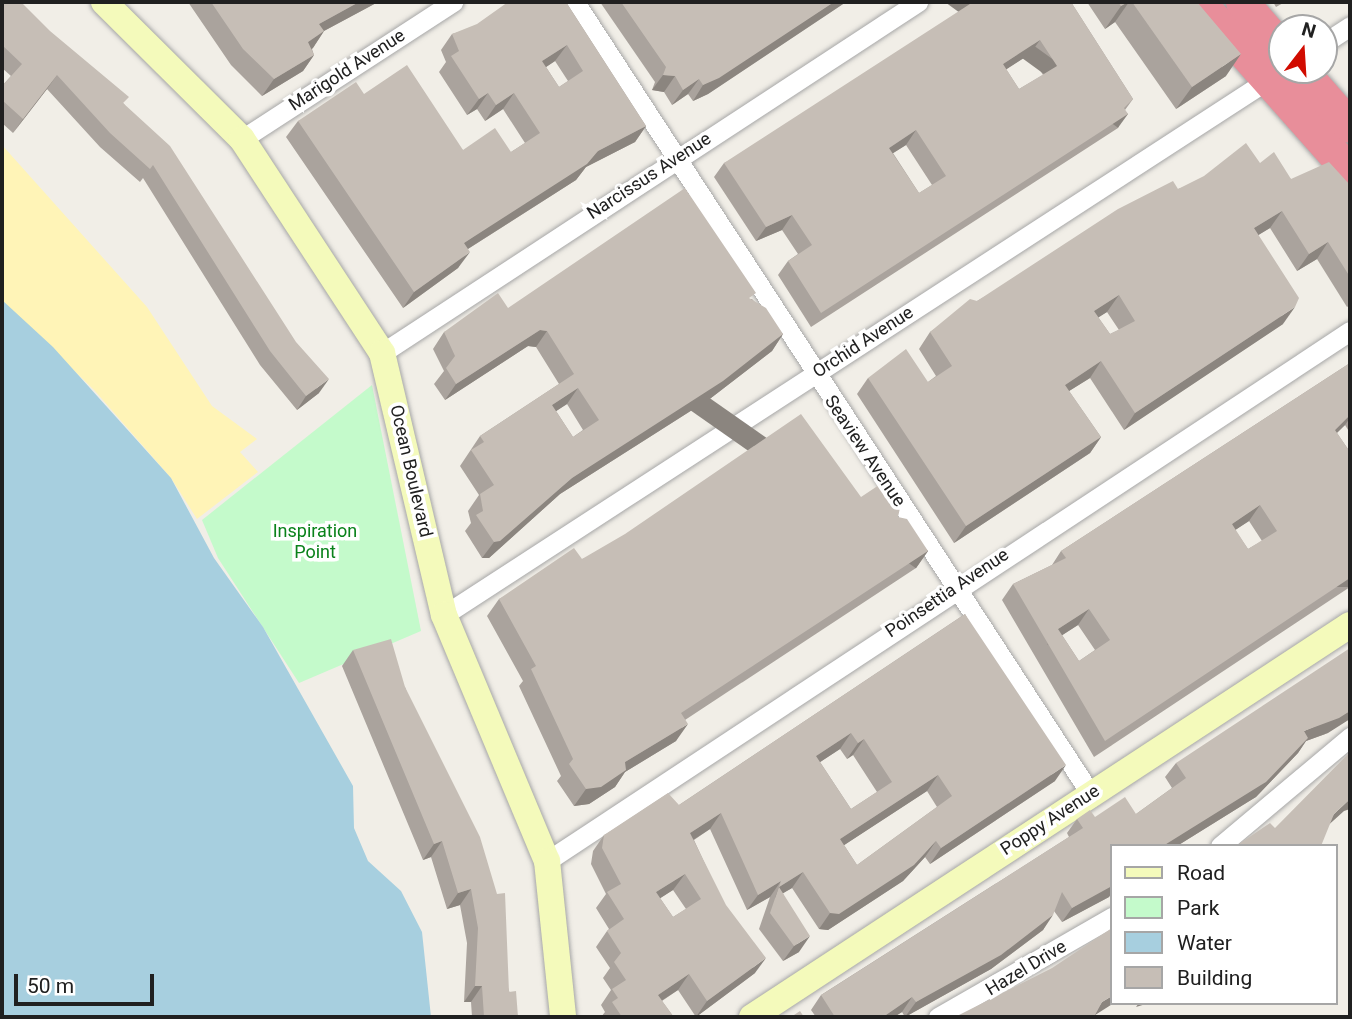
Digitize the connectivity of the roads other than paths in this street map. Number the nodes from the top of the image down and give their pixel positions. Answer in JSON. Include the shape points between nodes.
{"nodes":[{"id":1,"x":104,"y":2,"type":"edge"},
{"id":2,"x":453,"y":2,"type":"edge"},
{"id":3,"x":575,"y":2,"type":"edge"},
{"id":4,"x":918,"y":2,"type":"edge"},
{"id":5,"x":1199,"y":2,"type":"edge"},
{"id":6,"x":1242,"y":2,"type":"edge"},
{"id":7,"x":1268,"y":32,"type":"edge"},
{"id":8,"x":1268,"y":68,"type":"edge"},
{"id":9,"x":1268,"y":80,"type":"edge"},
{"id":10,"x":1282,"y":84,"type":"edge"},
{"id":11,"x":1313,"y":84,"type":"edge"},
{"id":12,"x":1350,"y":126,"type":"edge"},
{"id":13,"x":242,"y":139,"type":"junction"},
{"id":14,"x":673,"y":160,"type":"junction"},
{"id":15,"x":1350,"y":172,"type":"edge"},
{"id":16,"x":1350,"y":331,"type":"edge"},
{"id":17,"x":382,"y":354,"type":"junction"},
{"id":18,"x":813,"y":374,"type":"junction"},
{"id":19,"x":954,"y":587,"type":"junction"},
{"id":20,"x":444,"y":615,"type":"junction"},
{"id":21,"x":1350,"y":625,"type":"edge"},
{"id":22,"x":1350,"y":737,"type":"edge"},
{"id":23,"x":1090,"y":793,"type":"junction"},
{"id":24,"x":1222,"y":844,"type":"edge"},
{"id":25,"x":547,"y":861,"type":"junction"},
{"id":26,"x":1110,"y":917,"type":"edge"},
{"id":27,"x":563,"y":1017,"type":"edge"},
{"id":28,"x":752,"y":1017,"type":"edge"},
{"id":29,"x":938,"y":1017,"type":"edge"}],
"edges":[{"from":1,"to":13,"type":"street","name":"Ocean Boulevard"},
{"from":2,"to":13,"type":"street","name":"Marigold Avenue"},
{"from":3,"to":14,"type":"street","name":"Seaview Avenue"},
{"from":4,"to":14,"type":"street","name":"Narcissus Avenue"},
{"from":5,"to":8,"type":"highway"},
{"from":6,"to":7,"type":"highway"},
{"from":9,"to":18,"type":"street","name":"Orchid Avenue"},
{"from":10,"to":15,"type":"highway"},
{"from":11,"to":12,"type":"highway"},
{"from":13,"to":17,"type":"street","name":"Ocean Boulevard"},
{"from":14,"to":17,"type":"street","name":"Narcissus Avenue"},
{"from":14,"to":18,"type":"street","name":"Seaview Avenue"},
{"from":16,"to":19,"type":"street","name":"Poinsettia Avenue"},
{"from":17,"to":20,"type":"street","name":"Ocean Boulevard"},
{"from":18,"to":19,"type":"street","name":"Seaview Avenue"},
{"from":18,"to":20,"type":"street","name":"Orchid Avenue"},
{"from":19,"to":23,"type":"street","name":"Seaview Avenue"},
{"from":19,"to":25,"type":"street","name":"Poinsettia Avenue"},
{"from":20,"to":25,"type":"street","name":"Ocean Boulevard"},
{"from":21,"to":23,"type":"street","name":"Poppy Avenue"},
{"from":22,"to":24,"type":"street"},
{"from":23,"to":28,"type":"street","name":"Poppy Avenue"},
{"from":25,"to":27,"type":"street","name":"Ocean Boulevard"},
{"from":26,"to":29,"type":"street","name":"Hazel Drive"}]}
